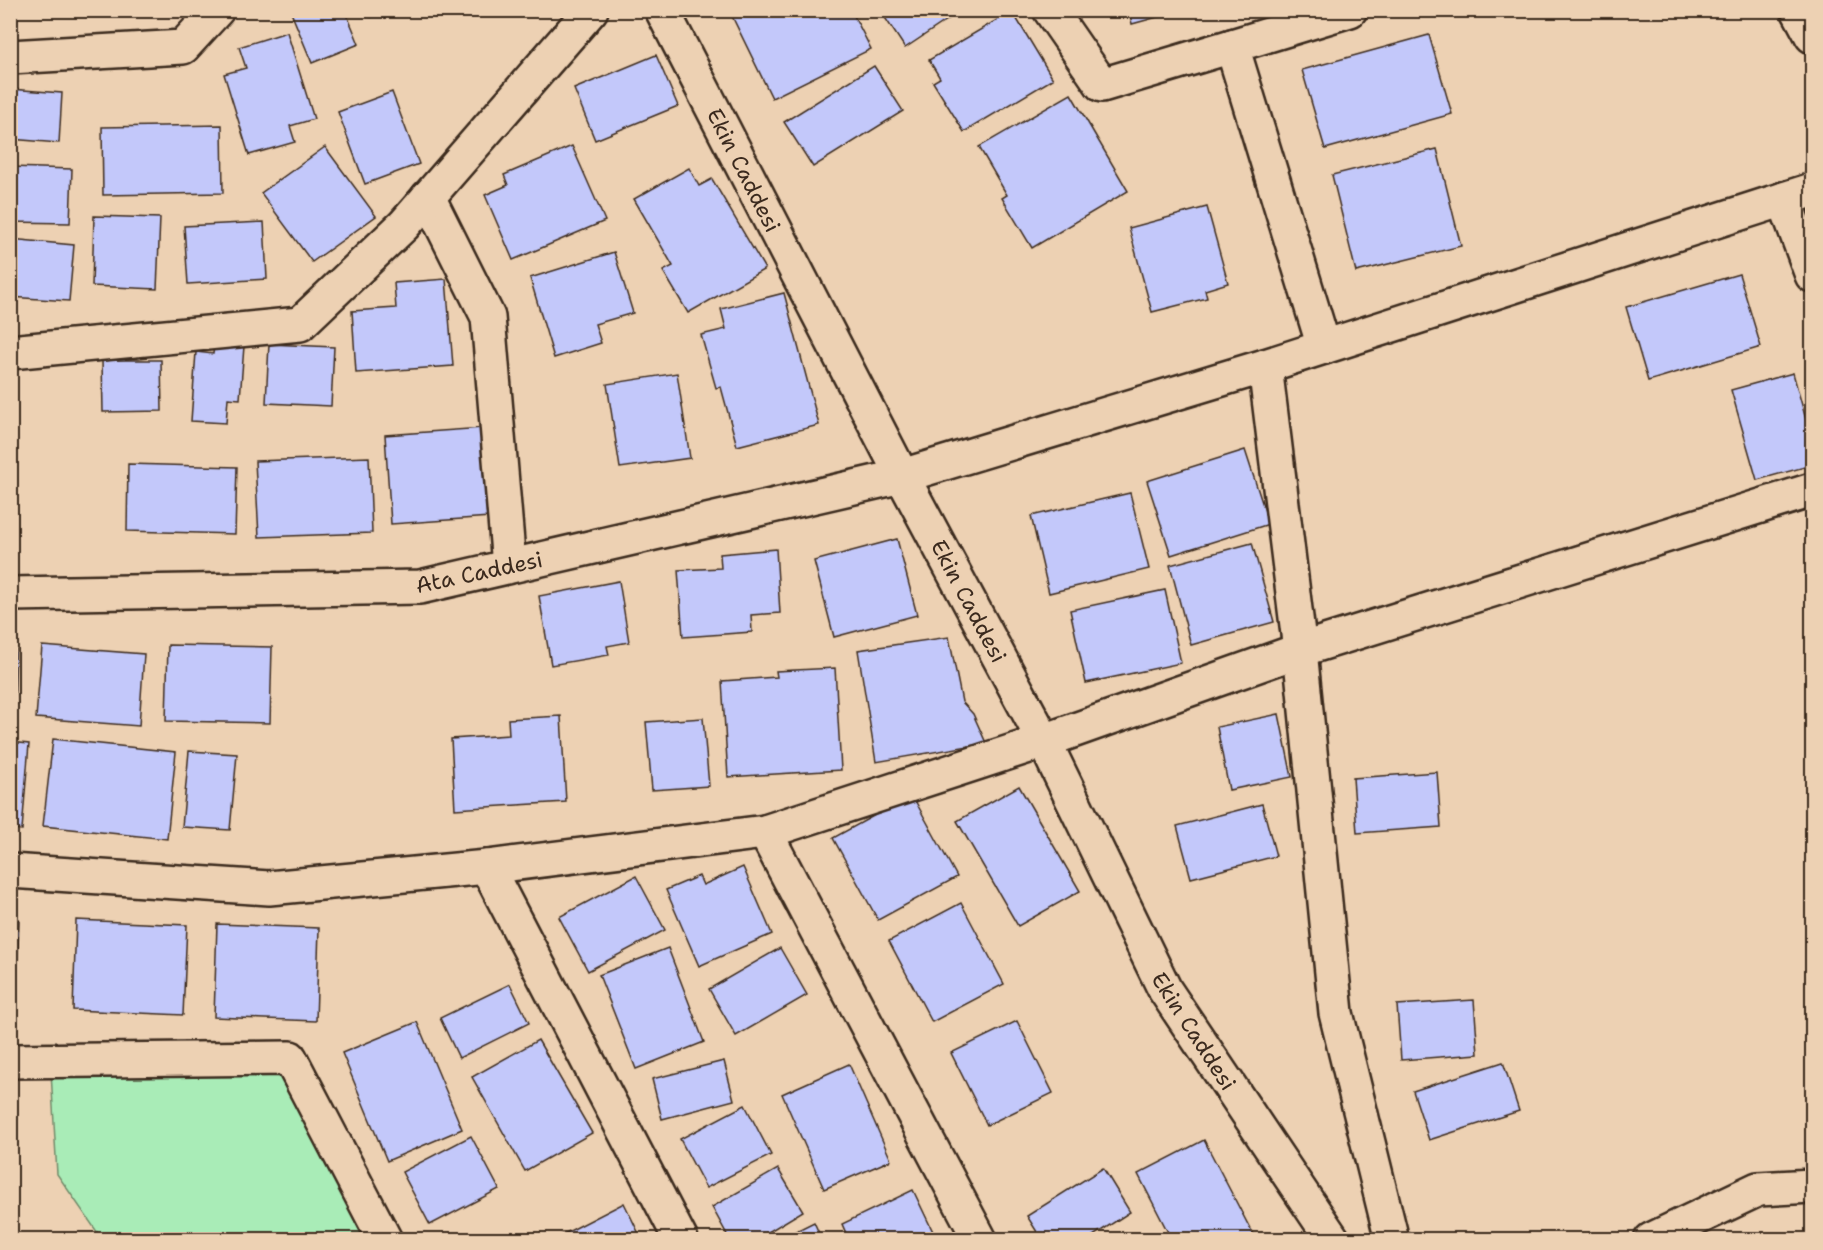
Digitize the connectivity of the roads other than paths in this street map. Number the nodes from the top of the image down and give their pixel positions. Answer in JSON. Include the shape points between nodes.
{"nodes":[{"id":1,"x":217,"y":10,"type":"edge"},
{"id":2,"x":591,"y":10,"type":"edge"},
{"id":3,"x":662,"y":10,"type":"edge"},
{"id":4,"x":1050,"y":10,"type":"edge"},
{"id":5,"x":1350,"y":10,"type":"edge"},
{"id":6,"x":1798,"y":10,"type":"edge"},
{"id":7,"x":1812,"y":36,"type":"edge"},
{"id":8,"x":1232,"y":46,"type":"junction"},
{"id":9,"x":10,"y":57,"type":"edge"},
{"id":10,"x":1798,"y":195,"type":"edge"},
{"id":11,"x":428,"y":197,"type":"junction"},
{"id":12,"x":1812,"y":275,"type":"edge"},
{"id":13,"x":1324,"y":347,"type":"junction"},
{"id":14,"x":10,"y":352,"type":"edge"},
{"id":15,"x":1264,"y":366,"type":"junction"},
{"id":16,"x":902,"y":476,"type":"junction"},
{"id":17,"x":1812,"y":490,"type":"edge"},
{"id":18,"x":509,"y":566,"type":"junction"},
{"id":19,"x":10,"y":594,"type":"edge"},
{"id":20,"x":1300,"y":650,"type":"junction"},
{"id":21,"x":1044,"y":741,"type":"junction"},
{"id":22,"x":765,"y":832,"type":"junction"},
{"id":23,"x":487,"y":867,"type":"junction"},
{"id":24,"x":10,"y":871,"type":"edge"},
{"id":25,"x":10,"y":1061,"type":"edge"},
{"id":26,"x":1812,"y":1186,"type":"edge"},
{"id":27,"x":385,"y":1239,"type":"edge"},
{"id":28,"x":681,"y":1239,"type":"edge"},
{"id":29,"x":980,"y":1239,"type":"edge"},
{"id":30,"x":1334,"y":1239,"type":"edge"},
{"id":31,"x":1392,"y":1239,"type":"edge"},
{"id":32,"x":1651,"y":1239,"type":"edge"}],
"edges":[{"from":1,"to":9,"type":"street","via":[[183,47]]},
{"from":2,"to":11,"type":"street"},
{"from":3,"to":16,"type":"street","name":"Ekin Caddesi"},
{"from":4,"to":8,"type":"street","via":[[1102,85]]},
{"from":5,"to":8,"type":"street"},
{"from":6,"to":7,"type":"street"},
{"from":8,"to":13,"type":"street"},
{"from":10,"to":12,"type":"street"},
{"from":10,"to":13,"type":"street","name":"Ata Caddesi"},
{"from":11,"to":14,"type":"street","via":[[300,324]]},
{"from":11,"to":18,"type":"street","via":[[488,317]]},
{"from":13,"to":15,"type":"street","name":"Ata Caddesi"},
{"from":15,"to":16,"type":"street","name":"Ata Caddesi"},
{"from":15,"to":20,"type":"street"},
{"from":16,"to":18,"type":"street","name":"Ata Caddesi"},
{"from":16,"to":21,"type":"street","name":"Ekin Caddesi"},
{"from":17,"to":20,"type":"street"},
{"from":18,"to":19,"type":"street","name":"Ata Caddesi","via":[[420,587]]},
{"from":20,"to":21,"type":"street"},
{"from":20,"to":31,"type":"street","via":[[1336,1013]]},
{"from":21,"to":22,"type":"street"},
{"from":21,"to":30,"type":"street","name":"Ekin Caddesi","via":[[1165,990]]},
{"from":22,"to":23,"type":"street"},
{"from":22,"to":29,"type":"street"},
{"from":23,"to":24,"type":"street","via":[[269,888]]},
{"from":23,"to":28,"type":"street"},
{"from":25,"to":27,"type":"street","via":[[290,1058]]},
{"from":26,"to":32,"type":"street","via":[[1758,1189]]}]}
